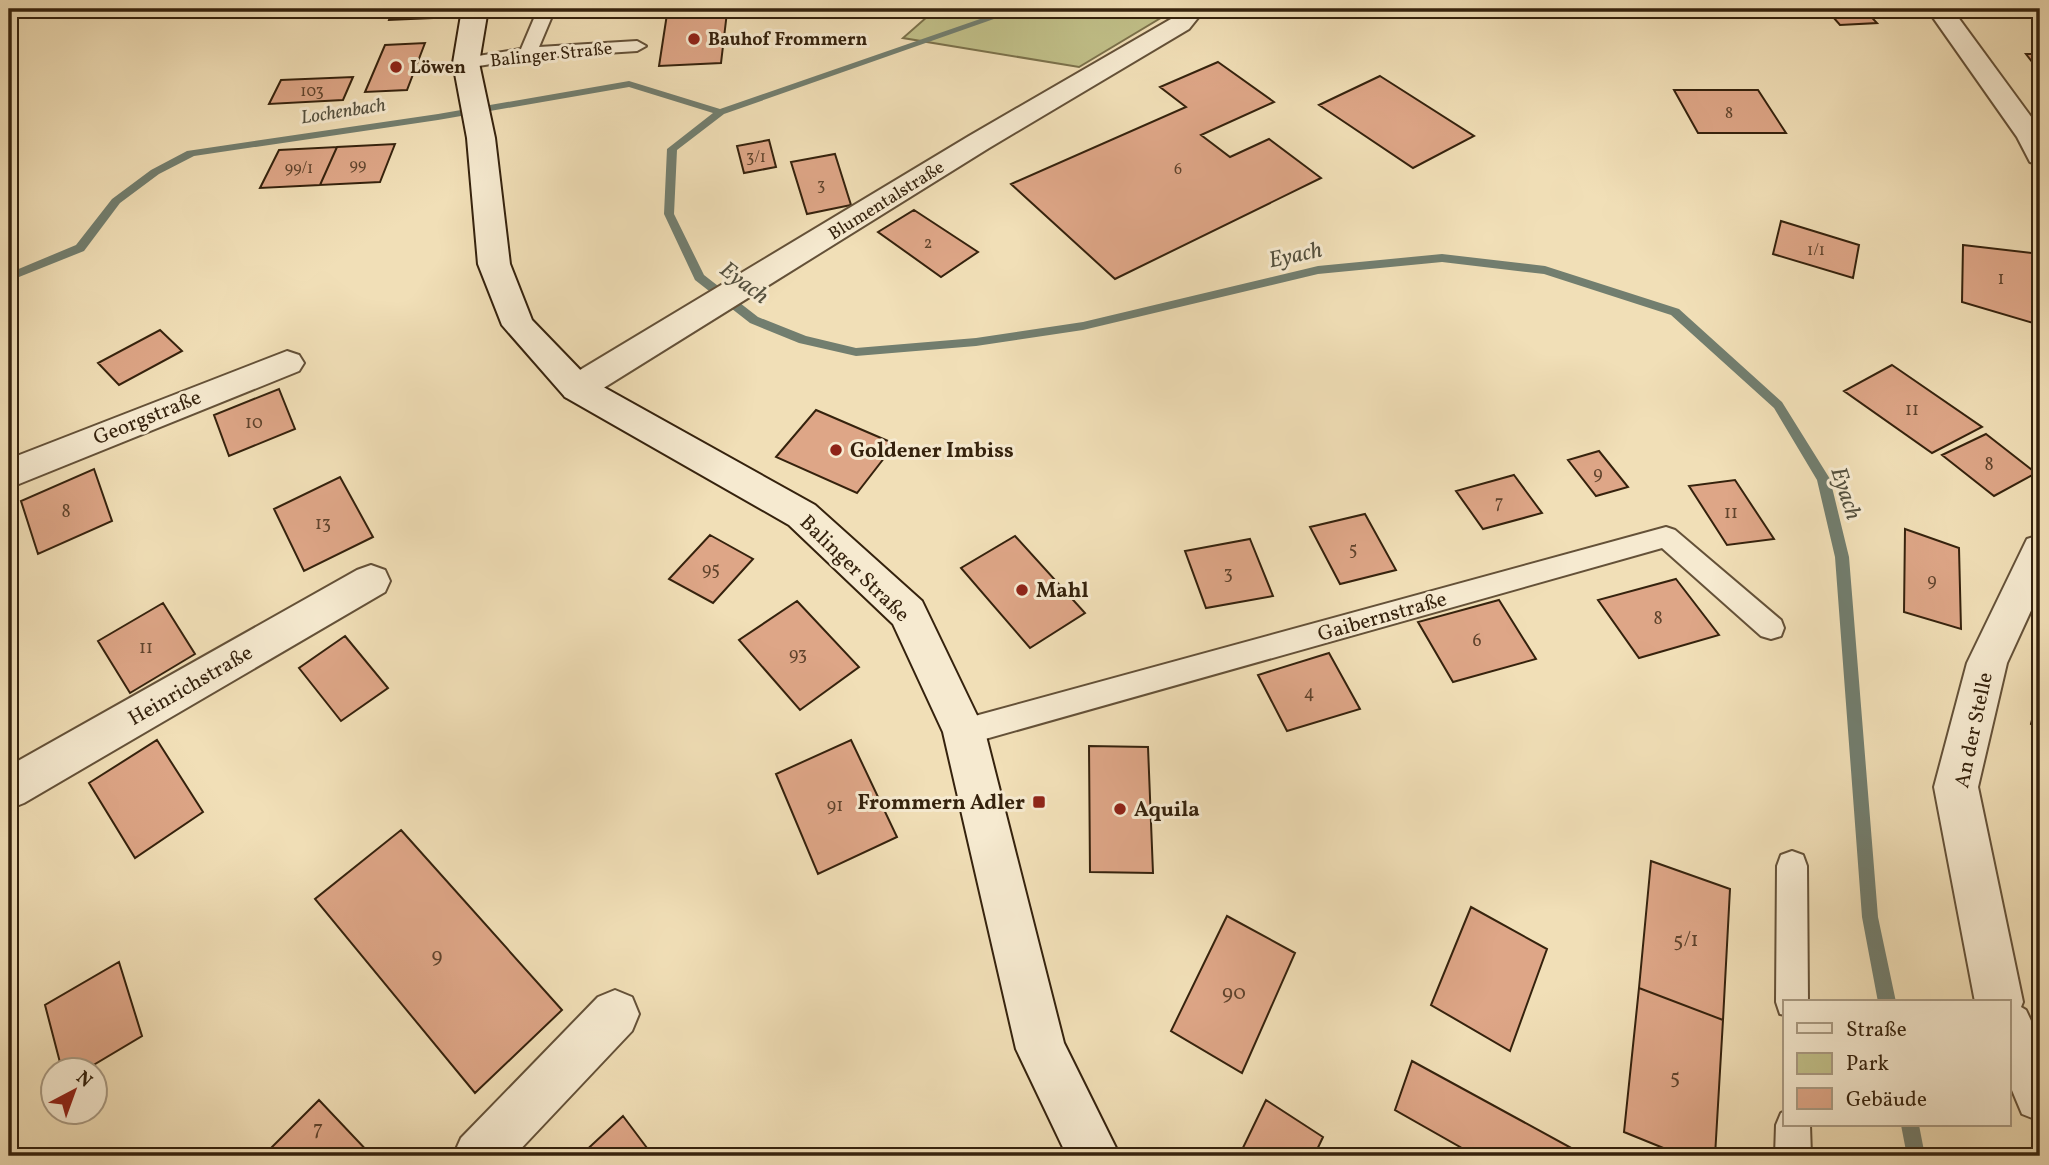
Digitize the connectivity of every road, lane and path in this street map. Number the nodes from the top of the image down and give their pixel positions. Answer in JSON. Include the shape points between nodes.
{"nodes":[{"id":1,"x":475,"y":9,"type":"edge"},
{"id":2,"x":546,"y":9,"type":"edge"},
{"id":3,"x":1192,"y":9,"type":"edge"},
{"id":4,"x":1939,"y":9,"type":"edge"},
{"id":5,"x":636,"y":46,"type":"dead end"},
{"id":6,"x":528,"y":53,"type":"junction"},
{"id":7,"x":466,"y":63,"type":"junction"},
{"id":8,"x":2037,"y":143,"type":"edge"},
{"id":9,"x":287,"y":363,"type":"dead end"},
{"id":10,"x":577,"y":388,"type":"junction"},
{"id":11,"x":9,"y":474,"type":"edge"},
{"id":12,"x":2040,"y":550,"type":"edge"},
{"id":13,"x":371,"y":581,"type":"dead end"},
{"id":14,"x":1771,"y":628,"type":"dead end"},
{"id":15,"x":964,"y":732,"type":"junction"},
{"id":16,"x":9,"y":789,"type":"edge"},
{"id":17,"x":1792,"y":866,"type":"dead end"},
{"id":18,"x":1792,"y":1000,"type":"edge"},
{"id":19,"x":1999,"y":1000,"type":"edge"},
{"id":20,"x":615,"y":1014,"type":"dead end"},
{"id":21,"x":2010,"y":1029,"type":"edge"},
{"id":22,"x":2040,"y":1096,"type":"edge"},
{"id":23,"x":1793,"y":1126,"type":"edge"},
{"id":24,"x":479,"y":1156,"type":"edge"},
{"id":25,"x":1094,"y":1156,"type":"edge"},
{"id":26,"x":1793,"y":1156,"type":"edge"}],
"edges":[{"from":1,"to":7,"type":"street","name":"Balinger Straße"},
{"from":2,"to":6,"type":"lane"},
{"from":3,"to":10,"type":"street","name":"Blumentalstraße","via":[[1180,24]]},
{"from":4,"to":8,"type":"street"},
{"from":5,"to":6,"type":"lane","name":"Balinger Straße"},
{"from":6,"to":7,"type":"lane","name":"Balinger Straße"},
{"from":7,"to":10,"type":"street","name":"Balinger Straße","via":[[481,138],[494,264],[518,325]]},
{"from":9,"to":11,"type":"street","name":"Georgstraße"},
{"from":10,"to":15,"type":"street","name":"Balinger Straße","via":[[802,515],[908,613]]},
{"from":12,"to":19,"type":"street","name":"An der Stelle","via":[[1987,663],[1956,788]]},
{"from":13,"to":16,"type":"street","name":"Heinrichstraße"},
{"from":14,"to":15,"type":"lane","name":"Gaibernstraße","via":[[1666,537]]},
{"from":15,"to":25,"type":"street","name":"Balinger Straße","via":[[1041,1049]]},
{"from":17,"to":18,"type":"lane"},
{"from":20,"to":24,"type":"street"},
{"from":21,"to":22,"type":"street"},
{"from":23,"to":26,"type":"lane"}]}
